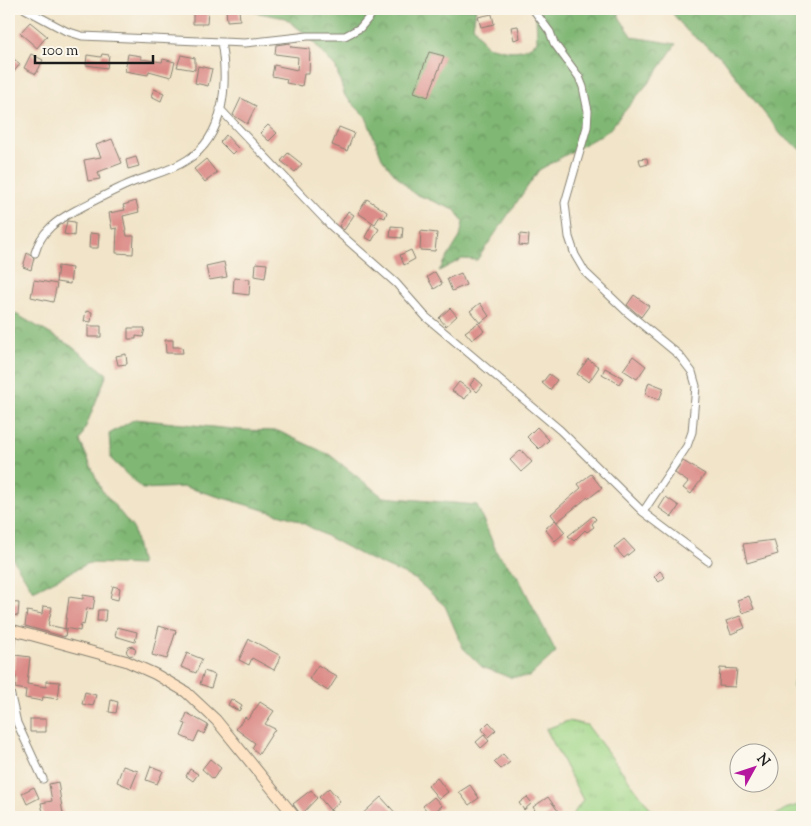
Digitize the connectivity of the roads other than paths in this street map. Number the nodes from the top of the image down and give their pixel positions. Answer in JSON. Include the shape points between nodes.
{"nodes":[{"id":1,"x":25,"y":9,"type":"edge"},
{"id":2,"x":376,"y":9,"type":"edge"},
{"id":3,"x":533,"y":9,"type":"edge"},
{"id":4,"x":221,"y":42,"type":"junction"},
{"id":5,"x":220,"y":110,"type":"junction"},
{"id":6,"x":35,"y":252,"type":"dead end"},
{"id":7,"x":643,"y":512,"type":"junction"},
{"id":8,"x":708,"y":561,"type":"dead end"},
{"id":9,"x":10,"y":629,"type":"edge"},
{"id":10,"x":9,"y":666,"type":"edge"},
{"id":11,"x":9,"y":688,"type":"edge"},
{"id":12,"x":43,"y":779,"type":"dead end"},
{"id":13,"x":295,"y":817,"type":"edge"}],
"edges":[{"from":1,"to":4,"type":"street","via":[[82,36]]},
{"from":2,"to":4,"type":"street","via":[[356,30],[345,36]]},
{"from":3,"to":7,"type":"street","via":[[579,77],[588,111],[587,127],[565,203],[575,256],[585,272],[627,312],[679,355],[692,372],[696,386],[692,432],[687,446]]},
{"from":4,"to":5,"type":"street","via":[[225,73]]},
{"from":5,"to":6,"type":"street","via":[[211,135],[196,154],[167,171],[92,200],[68,214],[38,240]]},
{"from":5,"to":7,"type":"street","via":[[330,225],[396,283],[426,317],[560,430]]},
{"from":7,"to":8,"type":"street"},
{"from":9,"to":10,"type":"street"},
{"from":9,"to":13,"type":"street","via":[[126,661],[186,692],[216,720]]},
{"from":11,"to":12,"type":"street","via":[[17,723]]}]}
